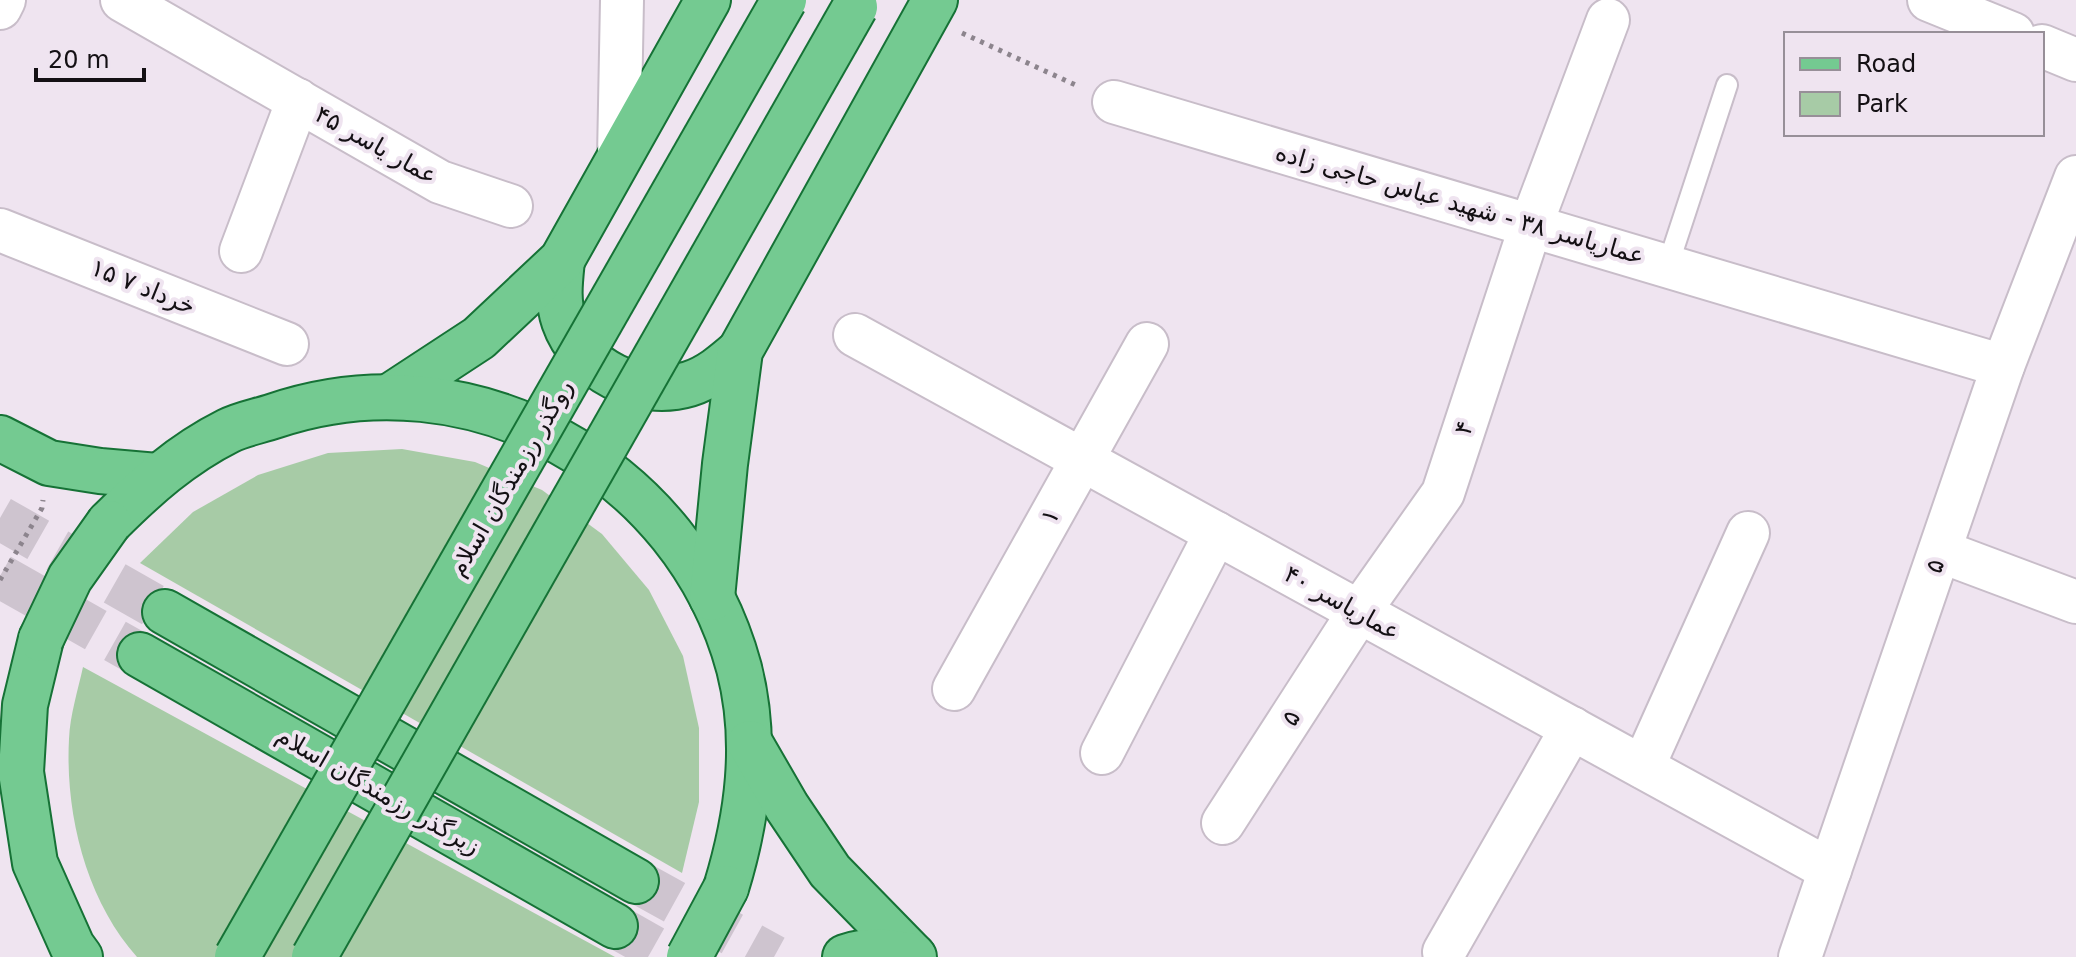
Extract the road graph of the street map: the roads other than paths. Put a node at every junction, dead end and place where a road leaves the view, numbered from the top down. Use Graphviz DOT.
graph roads {
  1 [pos="4,0"];
  2 [pos="122,0"];
  3 [pos="622,0"];
  4 [pos="708,0"];
  5 [pos="784,0"];
  6 [pos="1929,0"];
  7 [pos="858,4"];
  8 [pos="0,8"];
  9 [pos="931,8"];
  10 [pos="1608,20"];
  11 [pos="2008,32"];
  12 [pos="2044,47"];
  13 [pos="2076,60"];
  14 [pos="1727,85"];
  15 [pos="298,100"];
  16 [pos="1114,102"];
  17 [pos="619,157"];
  18 [pos="2076,177"];
  19 [pos="511,206"];
  20 [pos="1531,225"];
  21 [pos="0,230"];
  22 [pos="241,251"];
  23 [pos="562,260"];
  24 [pos="1668,265"];
  25 [pos="855,335"];
  26 [pos="287,344"];
  27 [pos="1147,344"];
  28 [pos="740,351"];
  29 [pos="2003,366"];
  30 [pos="392,395"];
  31 [pos="0,438"];
  32 [pos="1082,460"];
  33 [pos="157,476"];
  34 [pos="1216,533"];
  35 [pos="1748,533"];
  36 [pos="1940,551"];
  37 [pos="712,598"];
  38 [pos="2076,602"];
  39 [pos="165,612"];
  40 [pos="1359,612"];
  41 [pos="140,655"];
  42 [pos="954,689"];
  43 [pos="1572,728"];
  44 [pos="750,743"];
  45 [pos="1102,753"];
  46 [pos="10,757"];
  47 [pos="1643,767"];
  48 [pos="1223,823"];
  49 [pos="35,863"];
  50 [pos="1830,870"];
  51 [pos="636,881"];
  52 [pos="615,926"];
  53 [pos="1444,952"];
  54 [pos="43,957"];
  55 [pos="80,957"];
  56 [pos="237,957"];
  57 [pos="314,957"];
  58 [pos="689,957"];
  59 [pos="845,957"];
  60 [pos="913,957"];
  61 [pos="1800,957"];
  1 -- 8 [label="street"];
  2 -- 15 [label="street, عمار یاسر ۴۵"];
  3 -- 17 [label="street"];
  4 -- 17 [label="main road"];
  5 -- 56 [label="main road, روگذر رزمندگان اسلام, bridge"];
  6 -- 11 [label="street"];
  7 -- 57 [label="main road, bridge"];
  9 -- 28 [label="main road"];
  10 -- 20 [label="street, ۴"];
  12 -- 13 [label="street"];
  14 -- 24 [label="lane"];
  15 -- 19 [label="street, عمار یاسر ۴۵"];
  15 -- 22 [label="street"];
  16 -- 20 [label="street, عماریاسر ۳۸ - شهید عباس حاجی زاده"];
  17 -- 23 [label="main road"];
  18 -- 29 [label="street, ۵"];
  20 -- 24 [label="street, عماریاسر ۳۸ - شهید عباس حاجی زاده"];
  20 -- 40 [label="street, ۴"];
  21 -- 26 [label="street, ۱۵ خرداد ۷"];
  23 -- 28 [label="main road"];
  23 -- 30 [label="main road"];
  24 -- 29 [label="street, عماریاسر ۳۸ - شهید عباس حاجی زاده"];
  25 -- 32 [label="street, عماریاسر ۴۰"];
  27 -- 32 [label="street, ۱"];
  28 -- 37 [label="main road"];
  29 -- 36 [label="street, ۵"];
  30 -- 33 [label="main road"];
  30 -- 37 [label="main road"];
  31 -- 33 [label="main road"];
  32 -- 34 [label="street, عماریاسر ۴۰"];
  32 -- 42 [label="street, ۱"];
  33 -- 46 [label="main road, bridge"];
  34 -- 40 [label="street, عماریاسر ۴۰"];
  34 -- 45 [label="street"];
  35 -- 47 [label="street"];
  36 -- 38 [label="street"];
  36 -- 50 [label="street, ۵"];
  37 -- 44 [label="main road"];
  39 -- 51 [label="main road, زیرگذر رزمندگان اسلام"];
  40 -- 43 [label="street, عماریاسر ۴۰"];
  40 -- 48 [label="street, ۵"];
  41 -- 52 [label="main road, زیرگذر رزمندگان اسلام"];
  43 -- 47 [label="street, عماریاسر ۴۰"];
  43 -- 53 [label="street"];
  44 -- 58 [label="main road, bridge"];
  44 -- 60 [label="main road"];
  46 -- 49 [label="main road"];
  47 -- 50 [label="street, عماریاسر ۴۰"];
  49 -- 54 [label="main road"];
  49 -- 55 [label="main road"];
  50 -- 61 [label="street, ۵"];
  59 -- 60 [label="main road"];
}
